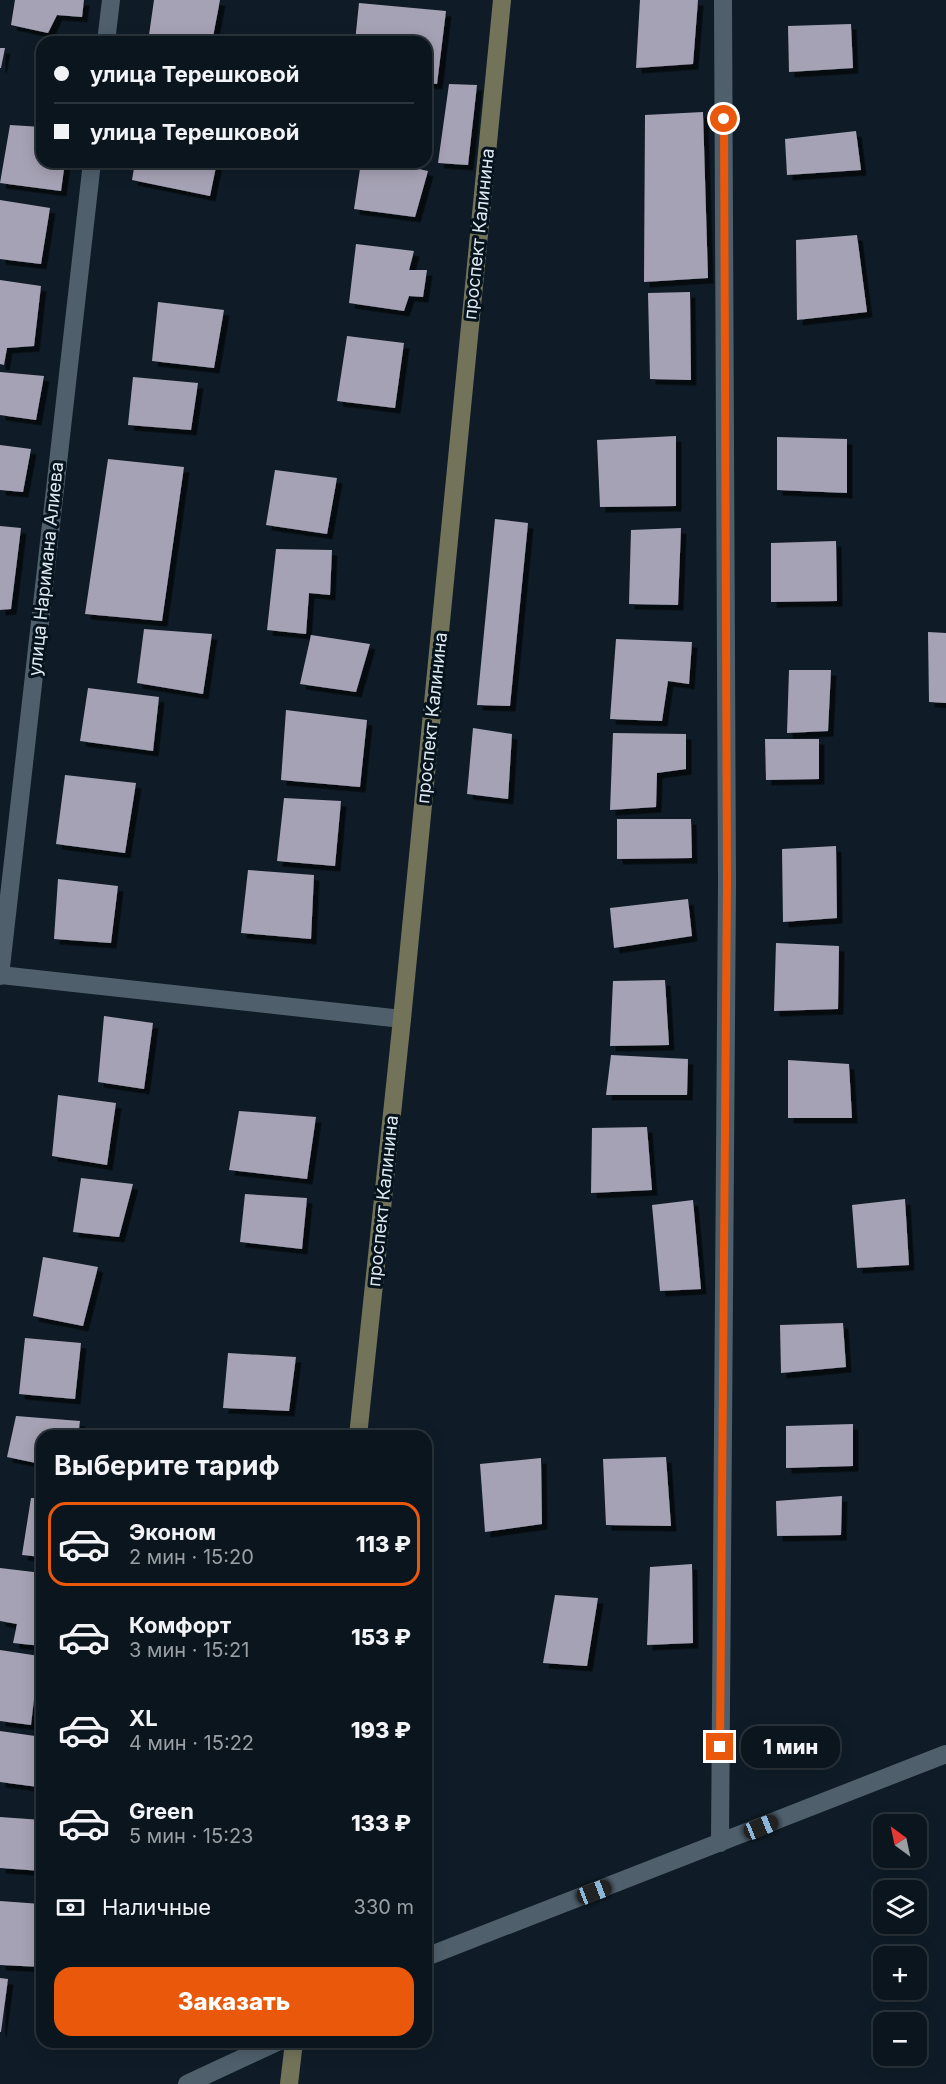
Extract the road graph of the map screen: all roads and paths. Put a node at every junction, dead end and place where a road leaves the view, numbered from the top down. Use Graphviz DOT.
graph roads {
  1 [pos="111,0"];
  2 [pos="502,0"];
  3 [pos="723,0"];
  4 [pos="107,36"];
  5 [pos="92,168"];
  6 [pos="0,976"];
  7 [pos="402,1019"];
  8 [pos="359,1430"];
  9 [pos="946,1754"];
  10 [pos="720,1843"];
  11 [pos="432,1955"];
  12 [pos="264,2048"];
  13 [pos="293,2048"];
  14 [pos="187,2084"];
  15 [pos="289,2084"];
  1 -- 4 [label="street"];
  2 -- 7 [label="street, проспект Калинина"];
  3 -- 10 [label="street"];
  5 -- 6 [label="street, улица Наримана Алиева"];
  6 -- 7 [label="street"];
  7 -- 8 [label="street, проспект Калинина"];
  9 -- 10 [label="street"];
  10 -- 11 [label="street"];
  12 -- 14 [label="street"];
  13 -- 15 [label="street"];
}
